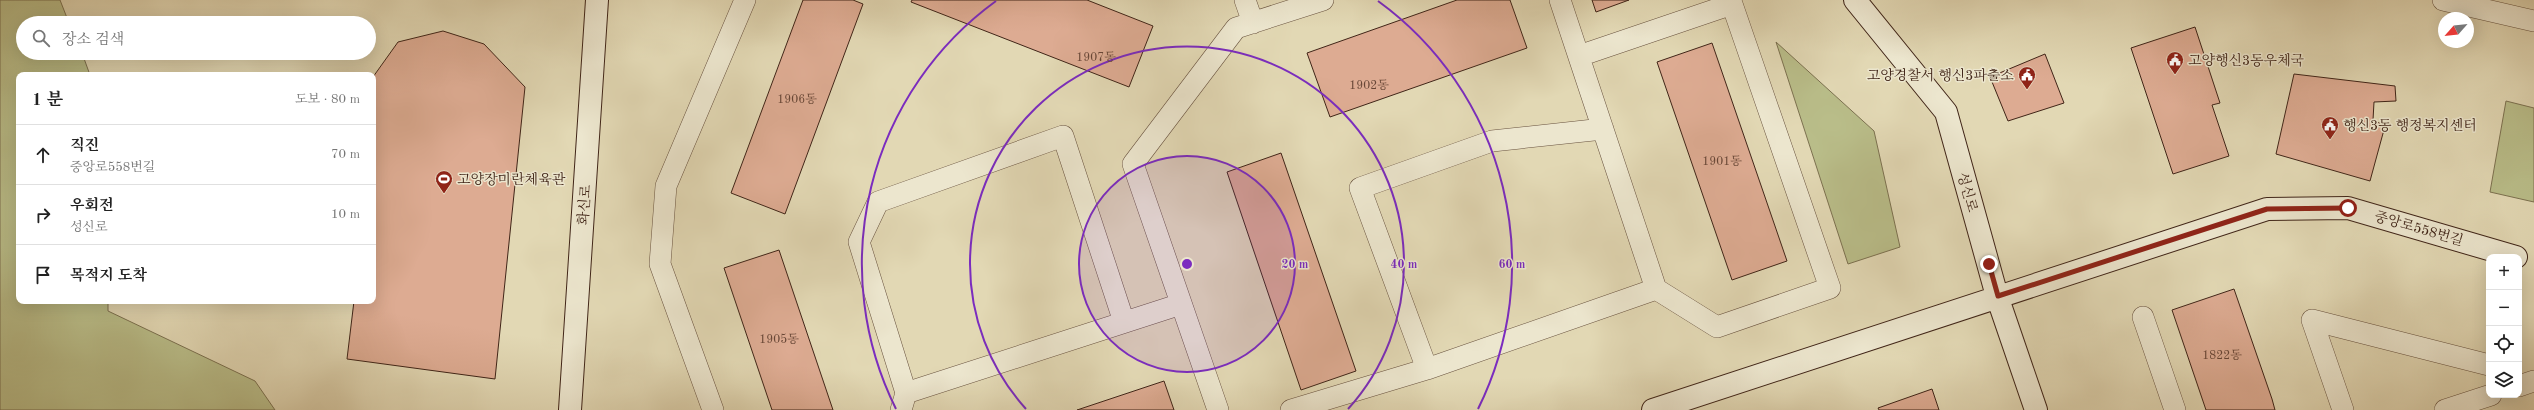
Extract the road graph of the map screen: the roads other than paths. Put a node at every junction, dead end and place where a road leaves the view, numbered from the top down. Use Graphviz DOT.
graph roads {
  1 [pos="597,0"];
  2 [pos="745,0"];
  3 [pos="1245,0"];
  4 [pos="1323,0"];
  5 [pos="1560,0"];
  6 [pos="1855,0"];
  7 [pos="2443,0"];
  8 [pos="2473,3"];
  9 [pos="2534,21"];
  10 [pos="1252,23"];
  11 [pos="1579,56"];
  12 [pos="1603,129"];
  13 [pos="2506,254"];
  14 [pos="2522,259"];
  15 [pos="2534,263"];
  16 [pos="1656,289"];
  17 [pos="1998,296"];
  18 [pos="1181,304"];
  19 [pos="2143,317"];
  20 [pos="1124,322"];
  21 [pos="2486,364"];
  22 [pos="1427,369"];
  23 [pos="2522,373"];
  24 [pos="2534,376"];
  25 [pos="2534,381"];
  26 [pos="2522,385"];
  27 [pos="2486,397"];
  28 [pos="904,401"];
  29 [pos="570,410"];
  30 [pos="713,410"];
  31 [pos="1218,410"];
  32 [pos="1291,410"];
  33 [pos="1653,410"];
  34 [pos="2036,410"];
  35 [pos="2175,410"];
  36 [pos="2344,410"];
  37 [pos="2445,410"];
  1 -- 29 [label="street, 화신로"];
  2 -- 30 [label="lane"];
  3 -- 10 [label="lane"];
  4 -- 10 [label="lane"];
  5 -- 11 [label="lane"];
  6 -- 17 [label="street, 성신로"];
  7 -- 8 [label="lane"];
  8 -- 9 [label="lane"];
  10 -- 18 [label="lane"];
  11 -- 12 [label="lane"];
  11 -- 16 [label="lane"];
  12 -- 16 [label="lane"];
  12 -- 22 [label="lane"];
  13 -- 17 [label="street, 중앙로558번길"];
  14 -- 15 [label="street"];
  16 -- 22 [label="lane"];
  17 -- 33 [label="street, 중앙로558번길"];
  17 -- 34 [label="street, 성신로"];
  18 -- 20 [label="lane"];
  18 -- 31 [label="lane"];
  19 -- 35 [label="lane"];
  20 -- 28 [label="lane"];
  20 -- 28 [label="lane"];
  21 -- 36 [label="lane"];
  22 -- 32 [label="lane"];
  23 -- 24 [label="lane"];
  25 -- 26 [label="lane"];
  27 -- 37 [label="lane"];
}
